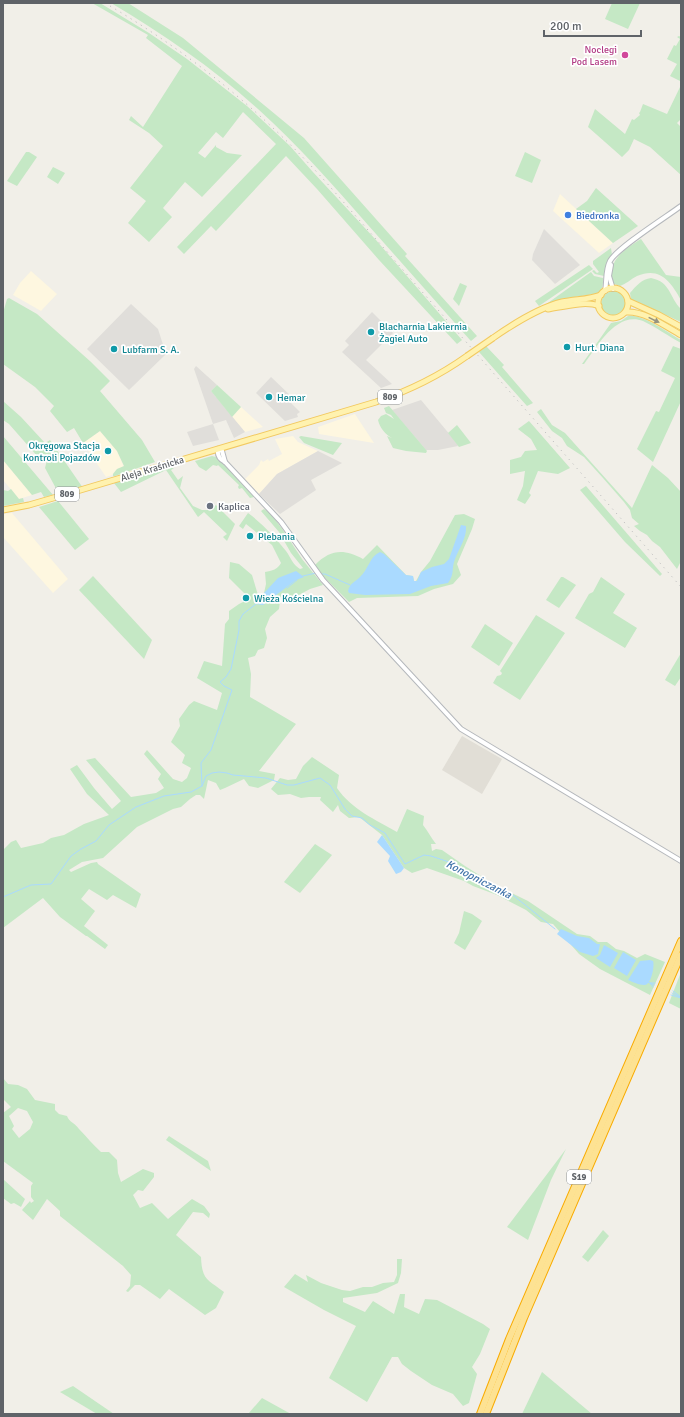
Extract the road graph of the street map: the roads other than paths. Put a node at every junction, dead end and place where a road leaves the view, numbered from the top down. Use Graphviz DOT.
graph roads {
  1 [pos="681,206"];
  2 [pos="617,252"];
  3 [pos="613,289"];
  4 [pos="603,293"];
  5 [pos="628,301"];
  6 [pos="599,306"];
  7 [pos="543,310"];
  8 [pos="626,312"];
  9 [pos="681,327"];
  10 [pos="681,335"];
  11 [pos="218,449"];
  12 [pos="3,510"];
  13 [pos="681,861"];
  14 [pos="681,941"];
  15 [pos="681,956"];
  16 [pos="480,1414"];
  17 [pos="486,1414"];
  1 -- 2 [label="street"];
  2 -- 3 [label="street"];
  2 -- 4 [label="street"];
  3 -- 4 [label="main road, 809"];
  3 -- 5 [label="main road"];
  4 -- 6 [label="main road"];
  4 -- 7 [label="main road, 809"];
  5 -- 8 [label="main road"];
  5 -- 9 [label="main road"];
  6 -- 7 [label="main road, 809"];
  6 -- 8 [label="main road"];
  7 -- 11 [label="main road, Aleja Kraśnicka / 809, bridge"];
  8 -- 10 [label="main road, one-way"];
  11 -- 12 [label="main road, Aleja Kraśnicka / 809"];
  11 -- 13 [label="street"];
  14 -- 16 [label="highway, S19"];
  15 -- 17 [label="highway, S19"];
}
